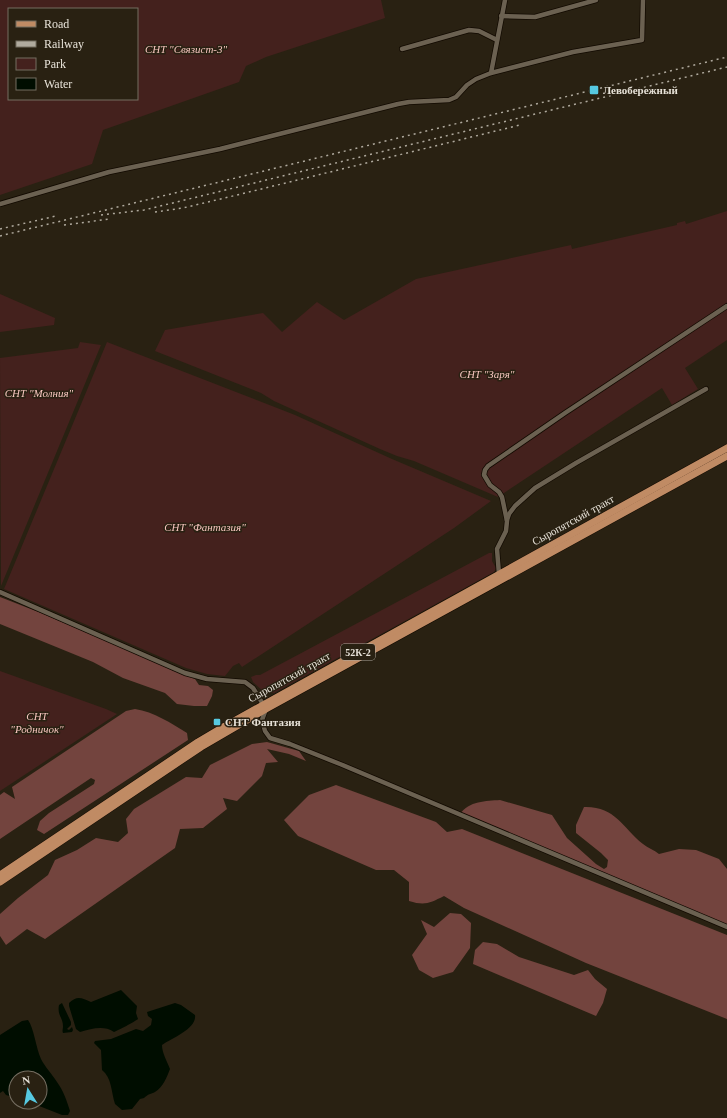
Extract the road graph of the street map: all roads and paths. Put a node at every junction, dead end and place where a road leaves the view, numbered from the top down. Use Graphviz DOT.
graph roads {
  1 [pos="505,0"];
  2 [pos="596,0"];
  3 [pos="643,0"];
  4 [pos="501,16"];
  5 [pos="497,40"];
  6 [pos="402,49"];
  7 [pos="491,73"];
  8 [pos="0,204"];
  9 [pos="727,306"];
  10 [pos="706,389"];
  11 [pos="727,448"];
  12 [pos="727,456"];
  13 [pos="507,522"];
  14 [pos="499,574"];
  15 [pos="0,592"];
  16 [pos="265,706"];
  17 [pos="0,875"];
  18 [pos="0,882"];
  19 [pos="727,927"];
  1 -- 4 [label="street"];
  2 -- 4 [label="street"];
  3 -- 7 [label="street"];
  4 -- 5 [label="street"];
  5 -- 6 [label="street"];
  5 -- 7 [label="street"];
  7 -- 8 [label="street"];
  9 -- 13 [label="street"];
  10 -- 13 [label="street"];
  11 -- 14 [label="main road, Сыропятский тракт / 52К-2"];
  12 -- 16 [label="main road, Сыропятский тракт / 52К-2"];
  13 -- 14 [label="street"];
  14 -- 16 [label="main road, Сыропятский тракт / 52К-2"];
  15 -- 16 [label="street"];
  16 -- 17 [label="main road, Сыропятский тракт / 52К-2"];
  16 -- 18 [label="main road, Сыропятский тракт / 52К-2"];
  16 -- 19 [label="street"];
}
